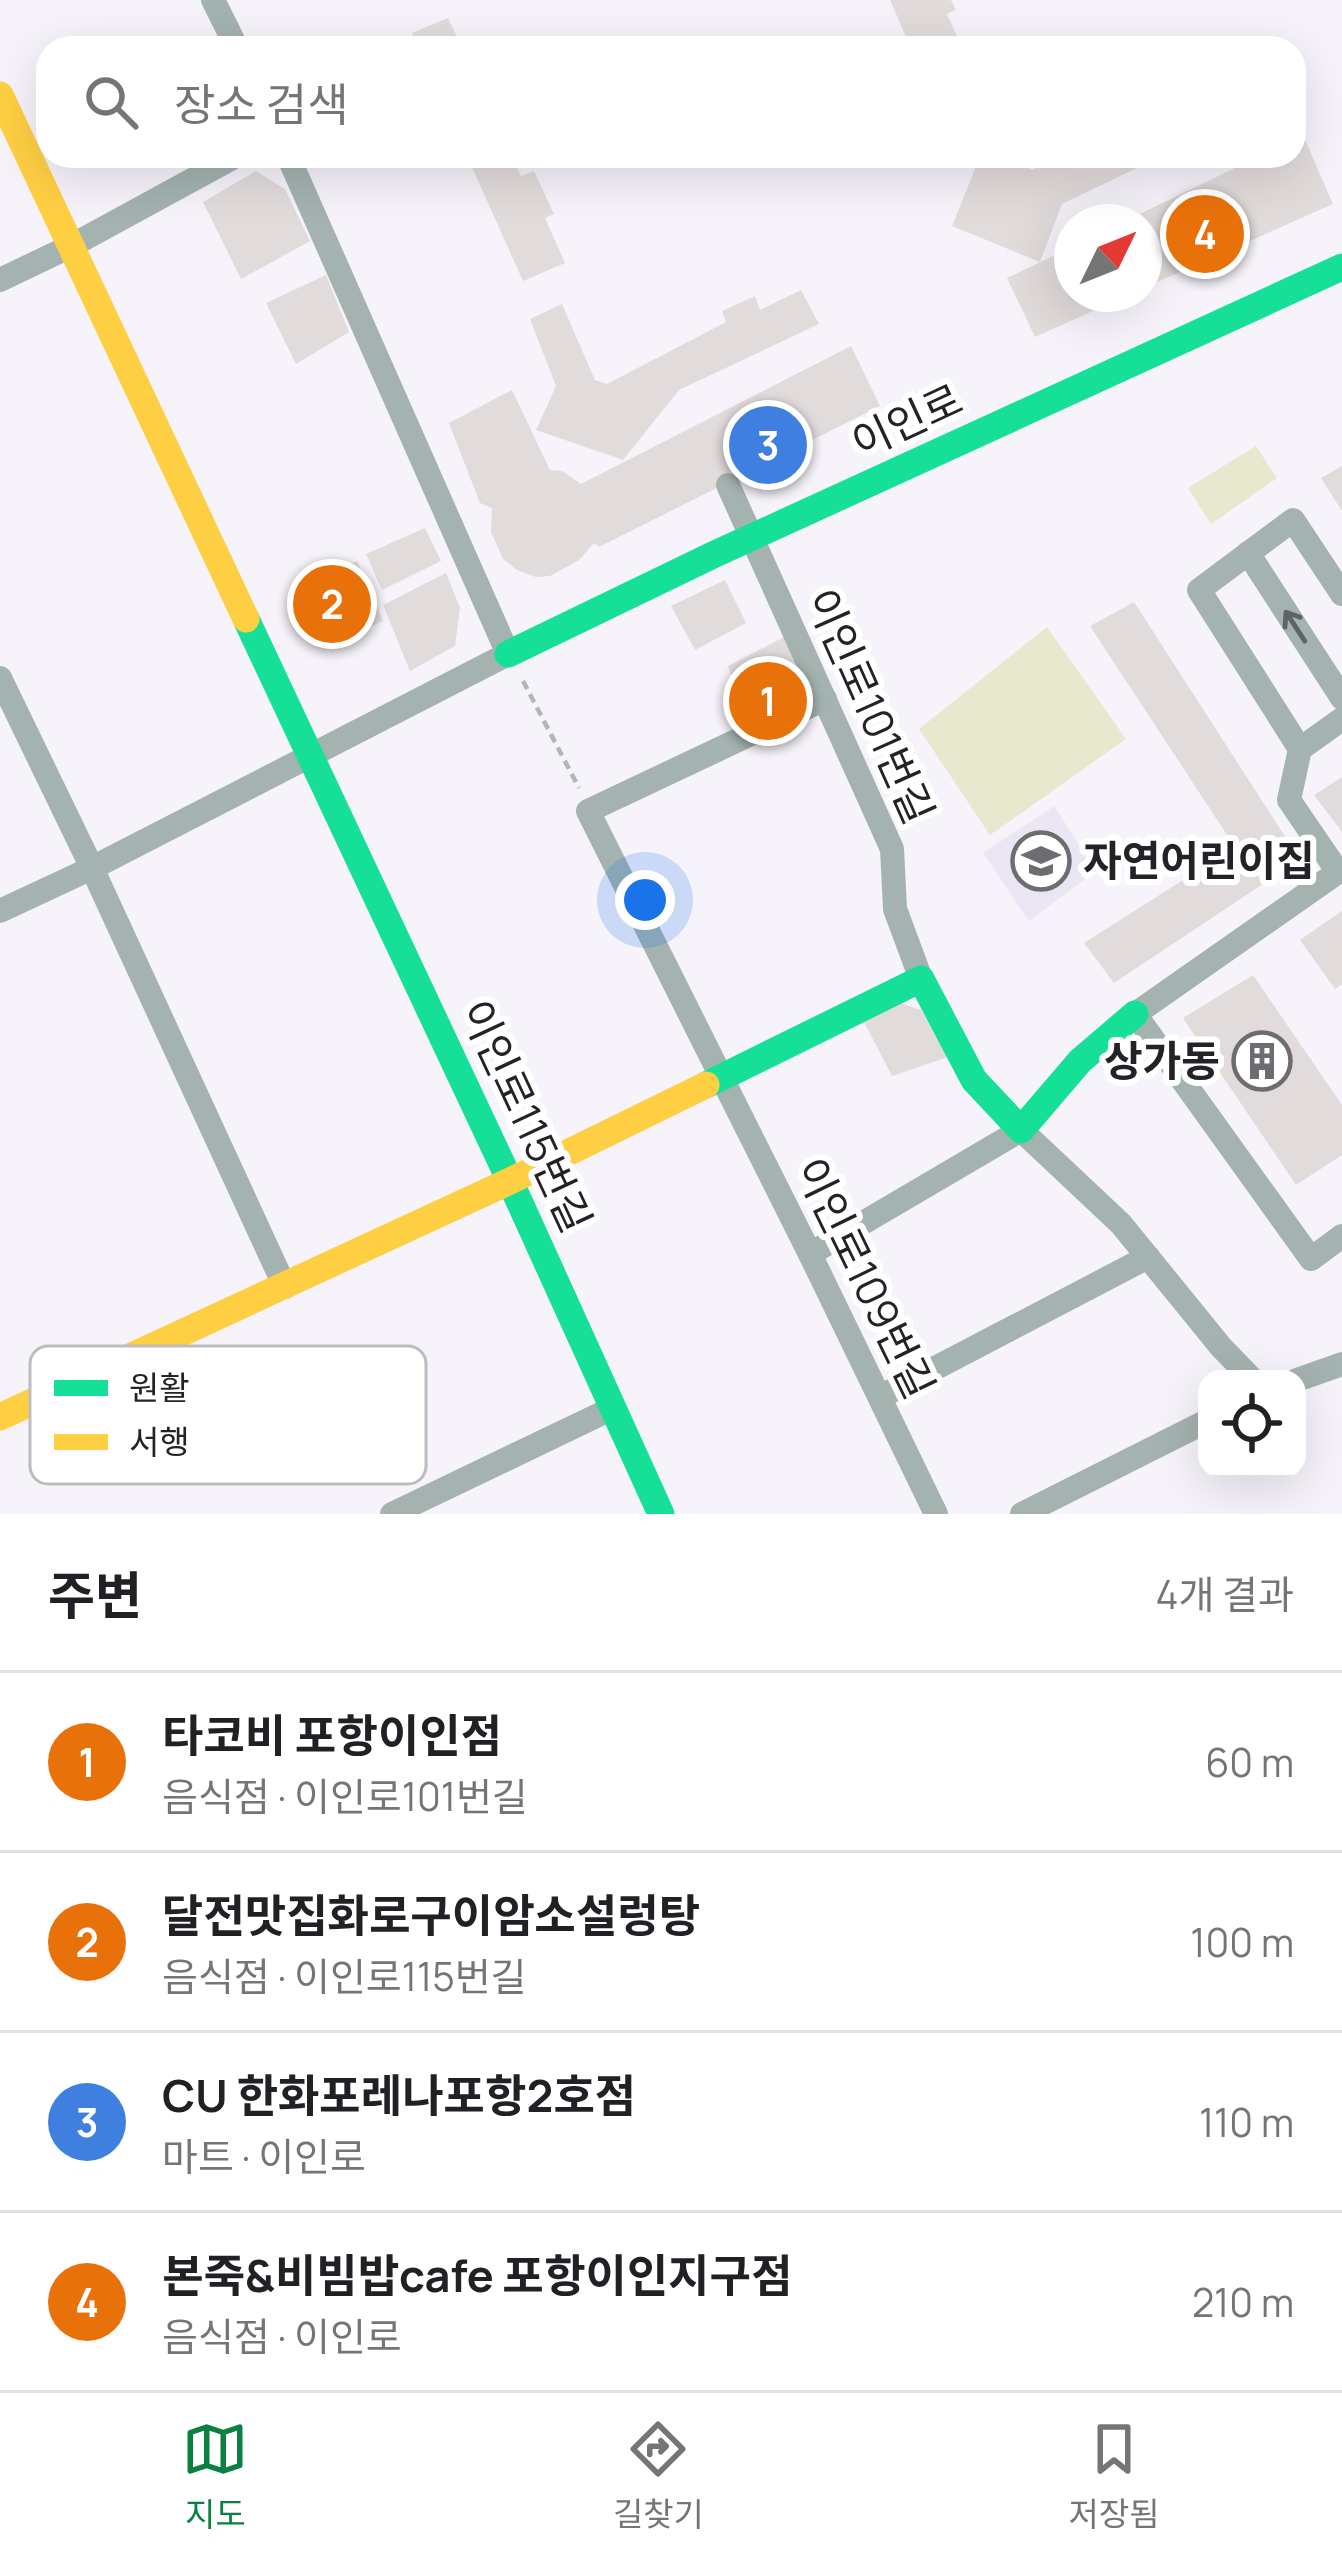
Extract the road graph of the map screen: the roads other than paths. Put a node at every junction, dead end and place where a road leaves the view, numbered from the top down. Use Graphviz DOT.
graph roads {
  1 [pos="213,0"];
  2 [pos="230,36"];
  3 [pos="0,95"];
  4 [pos="214,168"];
  5 [pos="294,168"];
  6 [pos="71,246"];
  7 [pos="1342,267"];
  8 [pos="0,280"];
  9 [pos="728,485"];
  10 [pos="752,538"];
  11 [pos="1248,553"];
  12 [pos="1342,594"];
  13 [pos="512,661"];
  14 [pos="0,678"];
  15 [pos="1342,698"];
  16 [pos="825,699"];
  17 [pos="1342,719"];
  18 [pos="1300,749"];
  19 [pos="310,756"];
  20 [pos="92,868"];
  21 [pos="1341,872"];
  22 [pos="0,911"];
  23 [pos="921,979"];
  24 [pos="1135,1014"];
  25 [pos="722,1077"];
  26 [pos="1021,1130"];
  27 [pos="510,1181"];
  28 [pos="1342,1236"];
  29 [pos="811,1254"];
  30 [pos="1148,1257"];
  31 [pos="285,1287"];
  32 [pos="157,1346"];
  33 [pos="1342,1364"];
  34 [pos="1243,1370"];
  35 [pos="1306,1377"];
  36 [pos="880,1397"];
  37 [pos="30,1404"];
  38 [pos="614,1408"];
  39 [pos="0,1418"];
  40 [pos="1198,1425"];
  41 [pos="392,1514"];
  42 [pos="662,1514"];
  43 [pos="936,1514"];
  44 [pos="1022,1514"];
  1 -- 2 [label="street"];
  3 -- 6 [label="street, 이인로115번길"];
  4 -- 6 [label="street"];
  5 -- 13 [label="street"];
  6 -- 8 [label="street"];
  6 -- 19 [label="street, 이인로115번길"];
  7 -- 10 [label="street, 이인로"];
  9 -- 10 [label="street, 이인로101번길"];
  10 -- 13 [label="street, 이인로"];
  10 -- 16 [label="street, 이인로101번길"];
  11 -- 12 [label="street"];
  15 -- 11 [label="street, one-way"];
  11 -- 18 [label="street"];
  13 -- 19 [label="street"];
  14 -- 20 [label="street"];
  16 -- 23 [label="street, 이인로101번길"];
  16 -- 25 [label="street, 이인로109번길"];
  17 -- 18 [label="street"];
  18 -- 21 [label="street"];
  19 -- 20 [label="street"];
  19 -- 27 [label="street, 이인로115번길"];
  20 -- 22 [label="street"];
  20 -- 31 [label="street"];
  21 -- 24 [label="street"];
  23 -- 25 [label="street"];
  23 -- 26 [label="street"];
  24 -- 26 [label="street"];
  24 -- 28 [label="street"];
  25 -- 27 [label="street"];
  25 -- 29 [label="street, 이인로109번길"];
  26 -- 29 [label="street"];
  26 -- 30 [label="street"];
  27 -- 31 [label="street"];
  27 -- 38 [label="street, 이인로115번길"];
  29 -- 36 [label="street, 이인로109번길"];
  30 -- 34 [label="street"];
  30 -- 36 [label="street"];
  31 -- 32 [label="street"];
  33 -- 35 [label="street"];
  36 -- 43 [label="street, 이인로109번길"];
  37 -- 39 [label="street"];
  38 -- 41 [label="street"];
  38 -- 42 [label="street, 이인로115번길"];
  40 -- 44 [label="street"];
}
